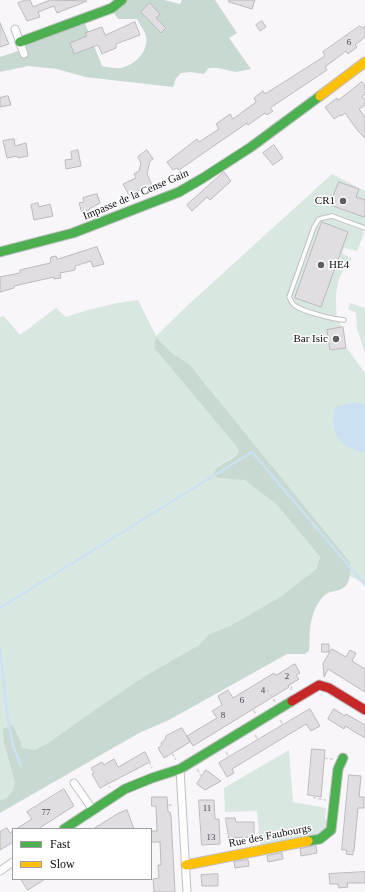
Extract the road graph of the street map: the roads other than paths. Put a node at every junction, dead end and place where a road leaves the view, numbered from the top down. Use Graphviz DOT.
graph roads {
  1 [pos="122,0"];
  2 [pos="15,29"];
  3 [pos="20,42"];
  4 [pos="24,54"];
  5 [pos="365,62"];
  6 [pos="365,228"];
  7 [pos="0,252"];
  8 [pos="344,320"];
  9 [pos="365,710"];
  10 [pos="343,758"];
  11 [pos="180,769"];
  12 [pos="74,783"];
  13 [pos="93,810"];
  14 [pos="66,828"];
  15 [pos="12,863"];
  16 [pos="186,865"];
  17 [pos="0,871"];
  18 [pos="187,892"];
  1 -- 3 [label="street"];
  2 -- 3 [label="street"];
  3 -- 4 [label="street"];
  5 -- 7 [label="street, Impasse de la Cense Gain"];
  6 -- 8 [label="lane"];
  9 -- 11 [label="street"];
  10 -- 16 [label="street, Rue des Faubourgs"];
  11 -- 13 [label="street"];
  11 -- 16 [label="street"];
  12 -- 13 [label="street"];
  13 -- 14 [label="street"];
  15 -- 17 [label="street"];
  16 -- 18 [label="street"];
}
